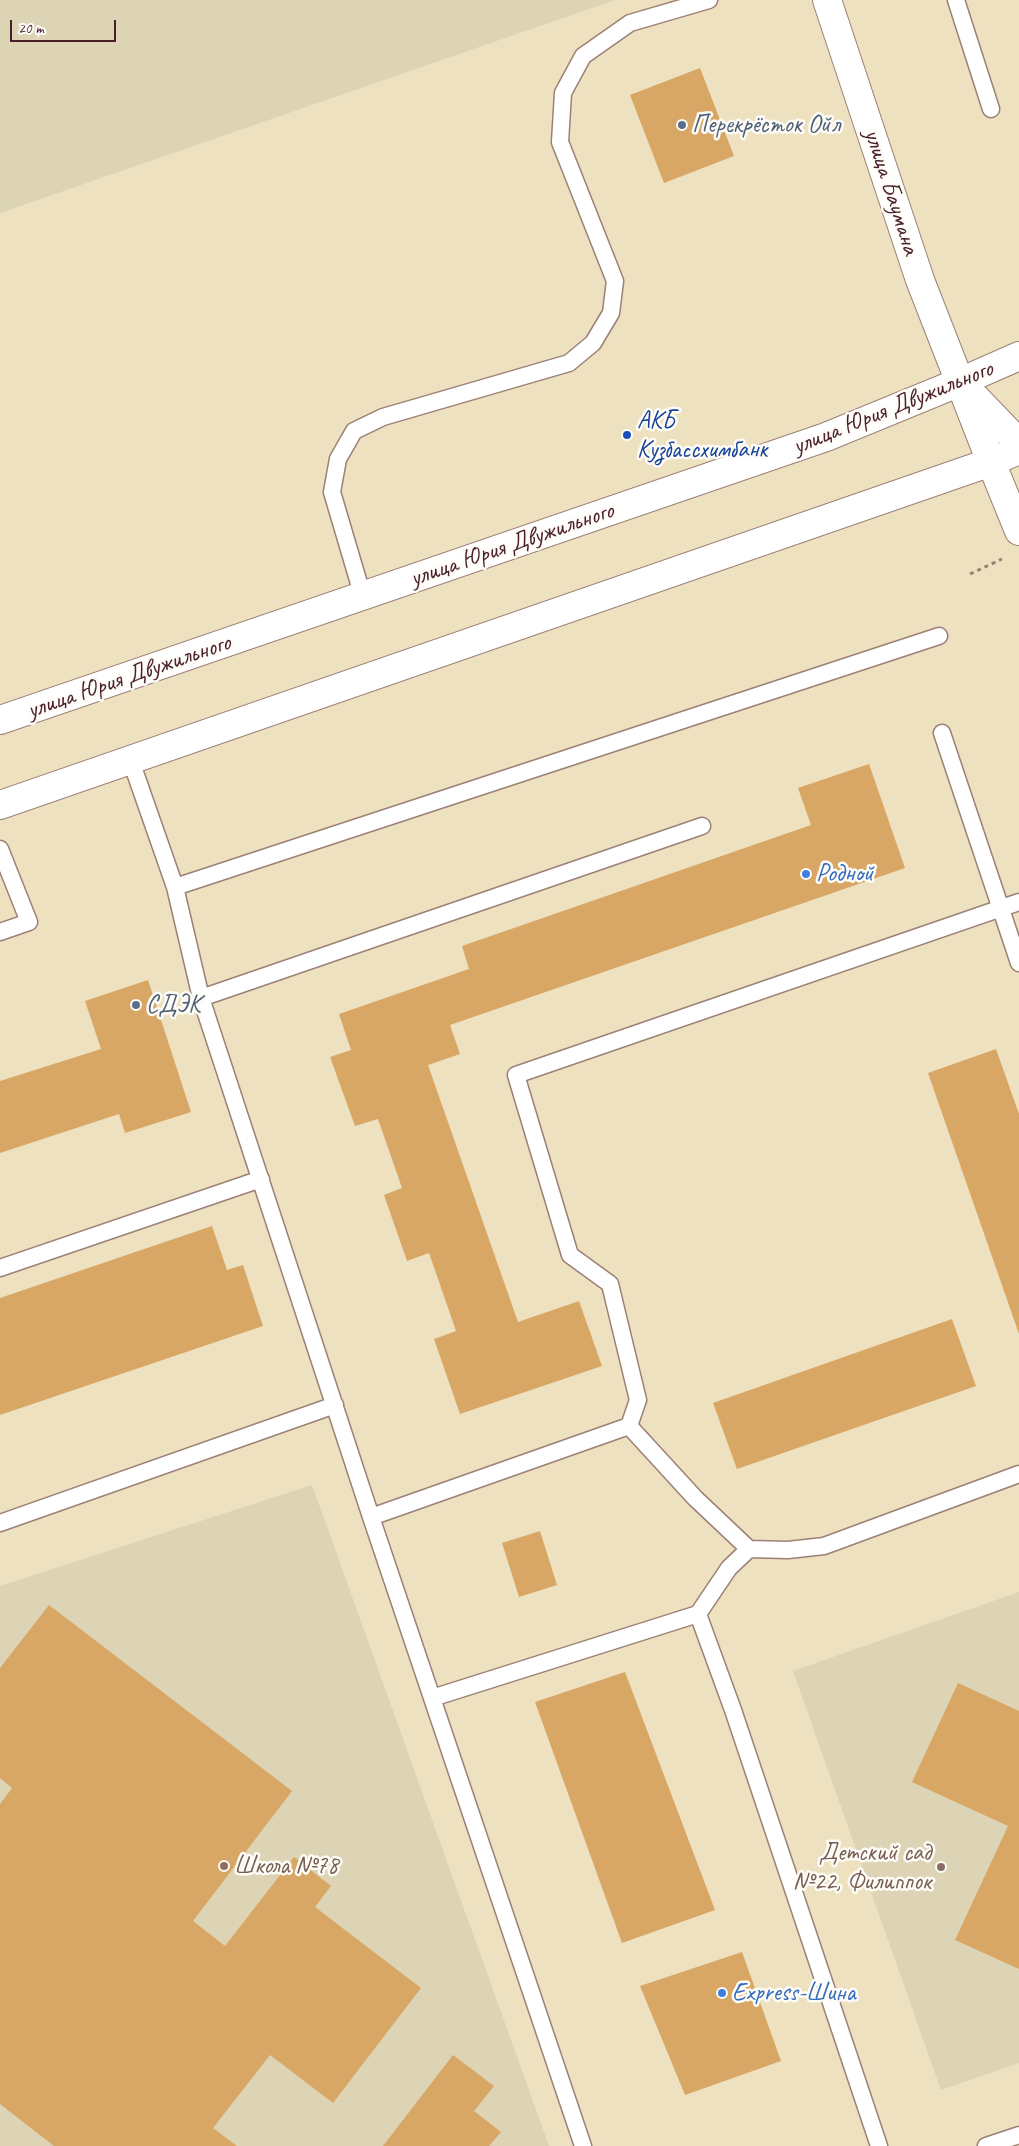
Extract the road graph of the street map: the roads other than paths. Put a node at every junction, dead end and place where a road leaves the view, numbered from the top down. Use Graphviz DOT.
graph roads {
  1 [pos="709,0"];
  2 [pos="827,0"];
  3 [pos="956,0"];
  4 [pos="991,109"];
  5 [pos="1019,356"];
  6 [pos="960,382"];
  7 [pos="1019,443"];
  8 [pos="1019,450"];
  9 [pos="991,462"];
  10 [pos="1015,543"];
  11 [pos="363,597"];
  12 [pos="939,636"];
  13 [pos="0,720"];
  14 [pos="942,733"];
  15 [pos="131,761"];
  16 [pos="0,805"];
  17 [pos="702,826"];
  18 [pos="0,849"];
  19 [pos="175,887"];
  20 [pos="1019,902"];
  21 [pos="1000,910"];
  22 [pos="0,932"];
  23 [pos="1019,963"];
  24 [pos="202,998"];
  25 [pos="261,1179"];
  26 [pos="0,1268"];
  27 [pos="335,1405"];
  28 [pos="629,1426"];
  29 [pos="1019,1474"];
  30 [pos="371,1517"];
  31 [pos="0,1523"];
  32 [pos="749,1549"];
  33 [pos="698,1614"];
  34 [pos="432,1698"];
  35 [pos="1019,2134"];
  36 [pos="583,2146"];
  37 [pos="879,2146"];
  38 [pos="986,2146"];
  1 -- 11 [label="lane"];
  2 -- 6 [label="main road, улица Баумана"];
  3 -- 4 [label="lane"];
  5 -- 6 [label="main road, улица Юрия Двужильного"];
  6 -- 7 [label="main road"];
  6 -- 9 [label="main road, улица Баумана"];
  6 -- 11 [label="main road, улица Юрия Двужильного"];
  8 -- 9 [label="main road"];
  9 -- 10 [label="main road, улица Баумана"];
  9 -- 15 [label="main road"];
  11 -- 13 [label="main road, улица Юрия Двужильного"];
  12 -- 19 [label="lane"];
  14 -- 21 [label="lane"];
  15 -- 16 [label="main road"];
  15 -- 19 [label="lane"];
  17 -- 24 [label="lane"];
  18 -- 22 [label="lane"];
  19 -- 24 [label="lane"];
  20 -- 21 [label="lane"];
  21 -- 23 [label="lane"];
  21 -- 28 [label="lane"];
  24 -- 25 [label="lane"];
  25 -- 26 [label="lane"];
  25 -- 27 [label="lane"];
  27 -- 30 [label="lane"];
  27 -- 31 [label="lane"];
  28 -- 30 [label="lane"];
  28 -- 32 [label="lane"];
  29 -- 32 [label="lane"];
  30 -- 34 [label="lane"];
  32 -- 33 [label="lane"];
  33 -- 34 [label="lane"];
  33 -- 37 [label="lane"];
  34 -- 36 [label="lane"];
  35 -- 38 [label="lane"];
}
